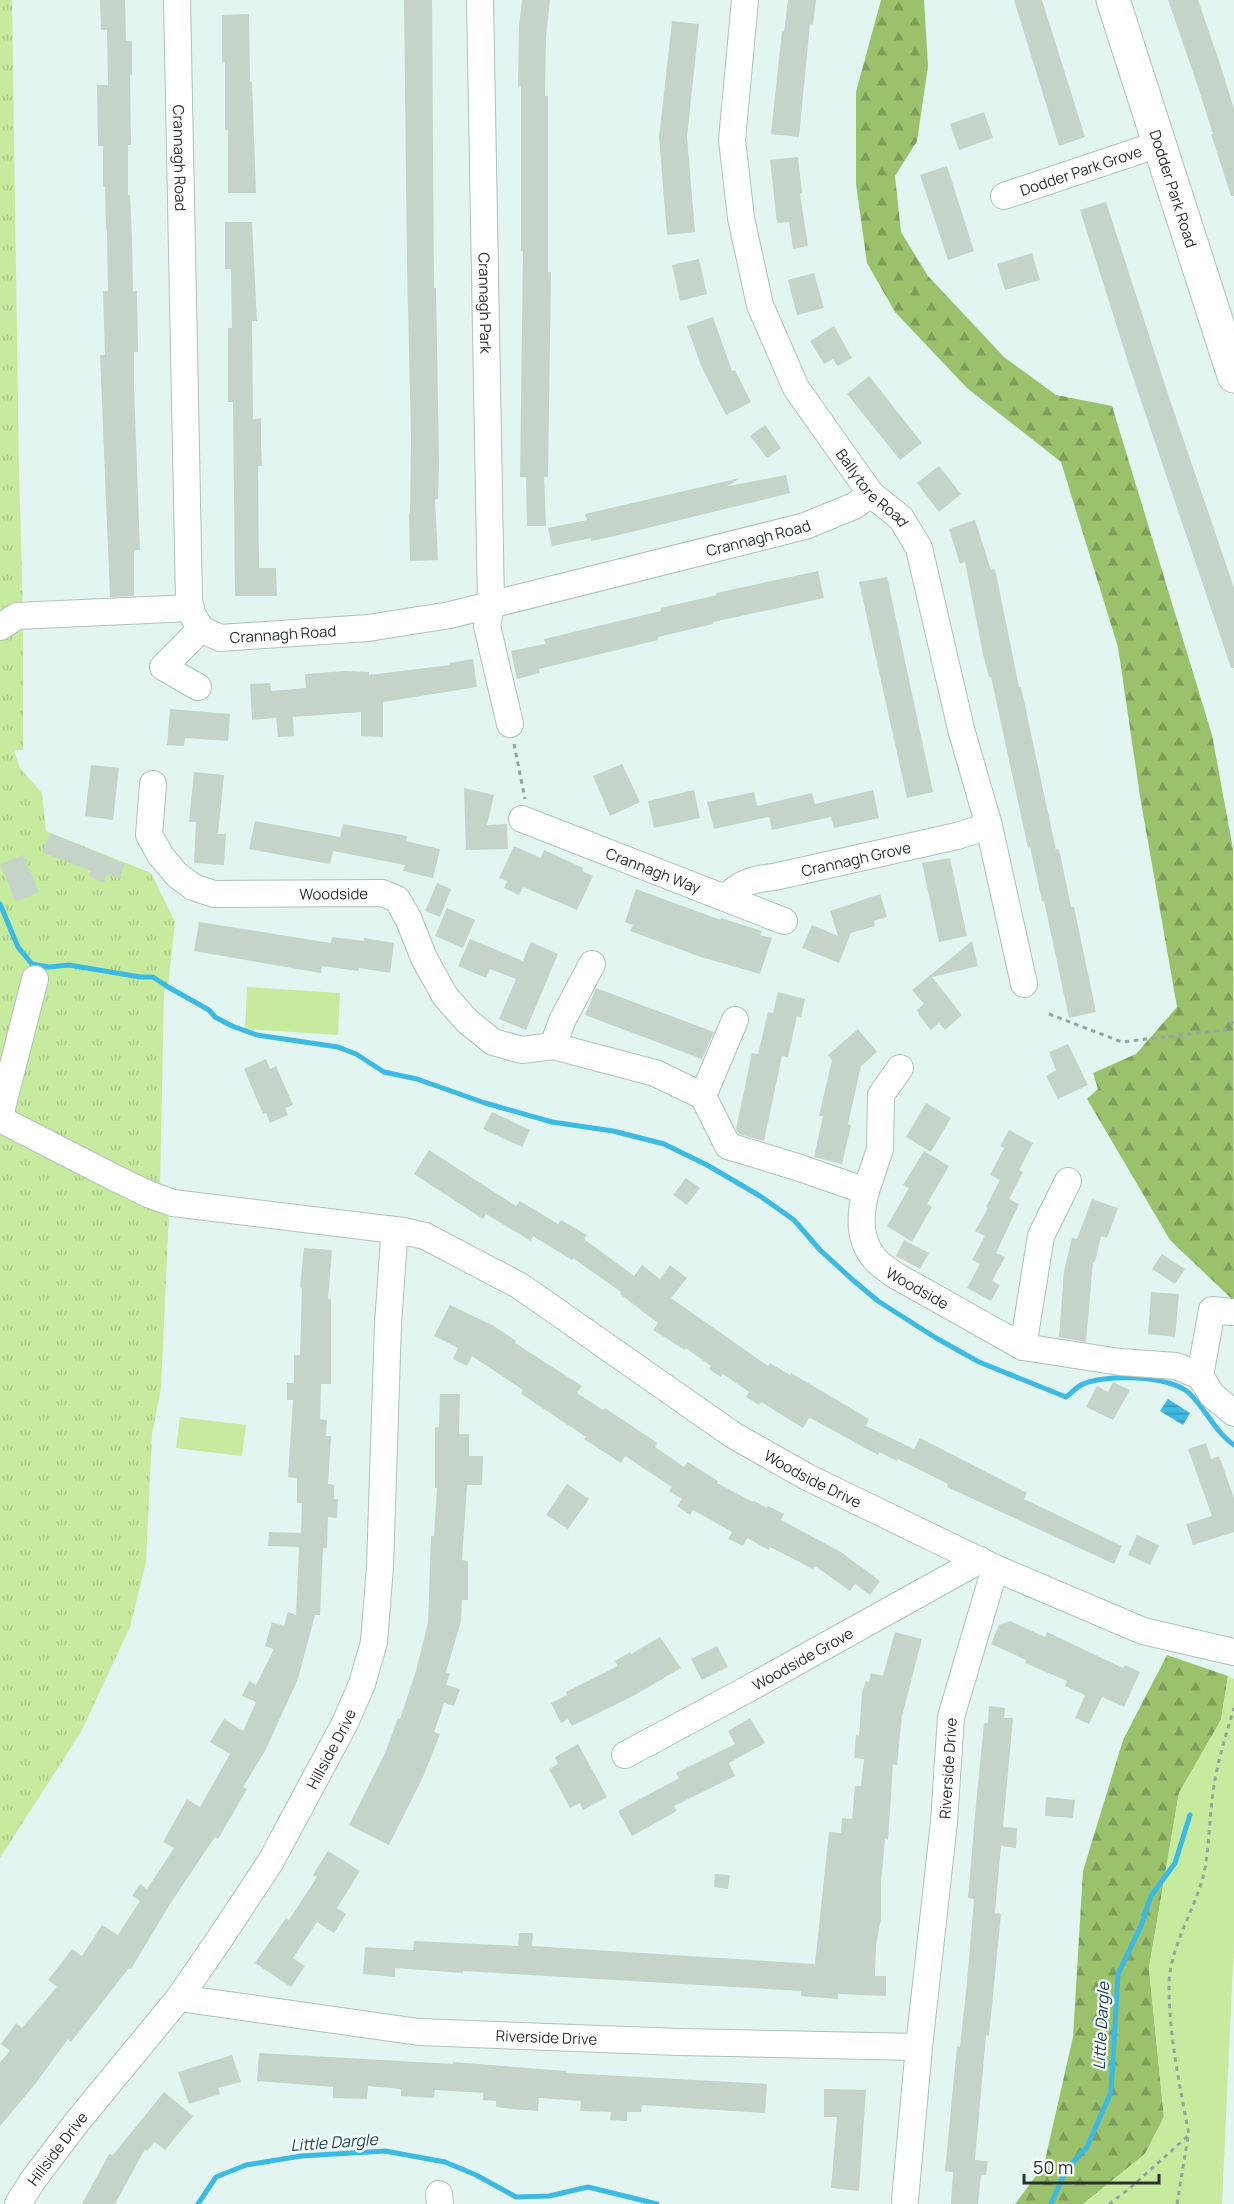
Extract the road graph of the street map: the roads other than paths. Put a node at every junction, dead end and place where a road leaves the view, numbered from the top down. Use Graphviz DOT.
graph roads {
  1 [pos="177,0"];
  2 [pos="480,0"];
  3 [pos="745,0"];
  4 [pos="1113,0"];
  5 [pos="1159,144"];
  6 [pos="1004,196"];
  7 [pos="1234,376"];
  8 [pos="871,494"];
  9 [pos="491,605"];
  10 [pos="196,618"];
  11 [pos="0,627"];
  12 [pos="198,687"];
  13 [pos="510,724"];
  14 [pos="153,784"];
  15 [pos="524,811"];
  16 [pos="989,826"];
  17 [pos="726,898"];
  18 [pos="784,921"];
  19 [pos="592,964"];
  20 [pos="35,979"];
  21 [pos="1024,984"];
  22 [pos="735,1020"];
  23 [pos="553,1046"];
  24 [pos="900,1068"];
  25 [pos="703,1096"];
  26 [pos="1,1119"];
  27 [pos="1068,1181"];
  28 [pos="866,1191"];
  29 [pos="414,1234"];
  30 [pos="1231,1312"];
  31 [pos="1023,1347"];
  32 [pos="1200,1376"];
  33 [pos="1234,1413"];
  34 [pos="988,1564"];
  35 [pos="1234,1652"];
  36 [pos="625,1755"];
  37 [pos="179,1998"];
  38 [pos="919,2047"];
  39 [pos="905,2200"];
  40 [pos="18,2204"];
  1 -- 10 [label="street, Crannagh Road"];
  2 -- 9 [label="street, Crannagh Park"];
  3 -- 8 [label="street, Ballytore Road"];
  4 -- 5 [label="main road, Dodder Park Road"];
  5 -- 6 [label="street, Dodder Park Grove"];
  5 -- 7 [label="main road, Dodder Park Road"];
  8 -- 9 [label="street, Crannagh Road"];
  8 -- 16 [label="street, Ballytore Road"];
  9 -- 10 [label="street, Crannagh Road"];
  9 -- 13 [label="street, Crannagh Park"];
  10 -- 11 [label="street"];
  10 -- 12 [label="street"];
  14 -- 23 [label="street, Woodside"];
  15 -- 17 [label="street, Crannagh Way"];
  16 -- 17 [label="street, Crannagh Grove"];
  16 -- 21 [label="street, Ballytore Road"];
  17 -- 18 [label="street, Crannagh Way"];
  19 -- 23 [label="street"];
  20 -- 26 [label="street"];
  22 -- 25 [label="street"];
  23 -- 25 [label="street, Woodside"];
  24 -- 28 [label="street, Woodside"];
  25 -- 28 [label="street"];
  26 -- 29 [label="street"];
  27 -- 31 [label="street"];
  28 -- 31 [label="street, Woodside"];
  29 -- 34 [label="street, Woodside Drive"];
  29 -- 37 [label="street, Hillside Drive"];
  30 -- 32 [label="street"];
  31 -- 32 [label="street, Woodside"];
  32 -- 33 [label="street"];
  34 -- 35 [label="street, Woodside Drive"];
  34 -- 36 [label="street, Woodside Grove"];
  34 -- 38 [label="street, Riverside Drive"];
  37 -- 38 [label="street, Riverside Drive"];
  37 -- 40 [label="street, Hillside Drive"];
  38 -- 39 [label="street, Riverside Drive"];
}
